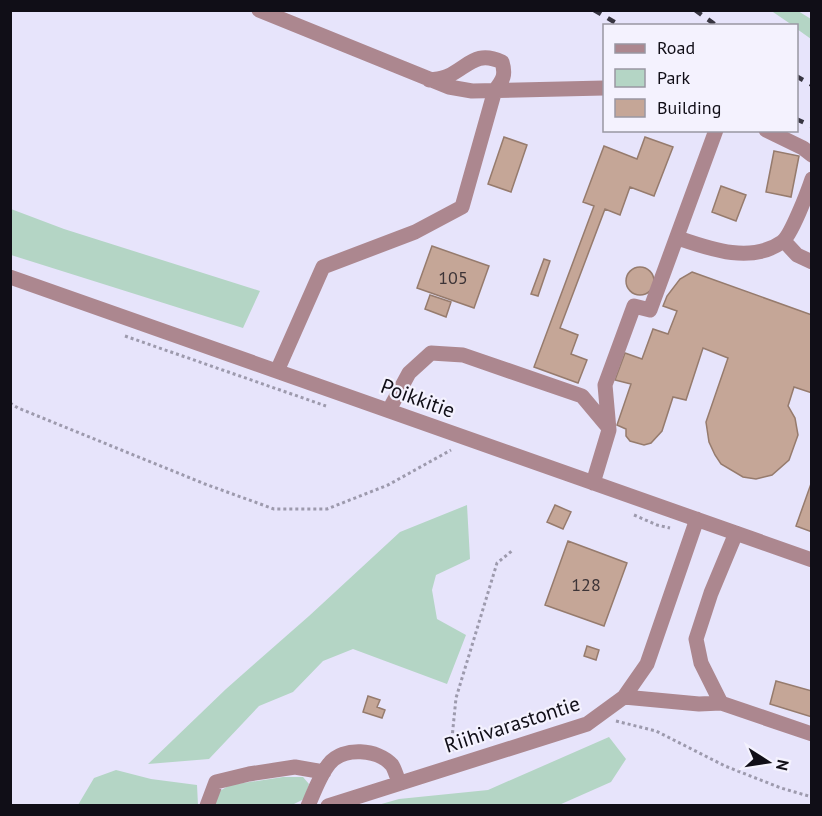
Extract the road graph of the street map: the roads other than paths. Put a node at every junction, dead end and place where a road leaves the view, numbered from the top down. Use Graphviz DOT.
graph roads {
  1 [pos="259,10"];
  2 [pos="429,80"];
  3 [pos="603,88"];
  4 [pos="495,90"];
  5 [pos="716,132"];
  6 [pos="770,132"];
  7 [pos="812,154"];
  8 [pos="812,179"];
  9 [pos="678,238"];
  10 [pos="784,241"];
  11 [pos="812,262"];
  12 [pos="10,277"];
  13 [pos="277,371"];
  14 [pos="389,410"];
  15 [pos="609,430"];
  16 [pos="593,483"];
  17 [pos="697,519"];
  18 [pos="736,533"];
  19 [pos="812,560"];
  20 [pos="624,697"];
  21 [pos="721,703"];
  22 [pos="812,734"];
  23 [pos="324,772"];
  24 [pos="399,783"];
  25 [pos="207,806"];
  26 [pos="308,806"];
  27 [pos="328,806"];
  1 -- 2 [label="street"];
  2 -- 4 [label="street"];
  2 -- 4 [label="street"];
  3 -- 4 [label="street"];
  4 -- 13 [label="street"];
  5 -- 9 [label="street"];
  6 -- 7 [label="street"];
  8 -- 10 [label="street"];
  9 -- 10 [label="street"];
  9 -- 15 [label="street"];
  10 -- 11 [label="street"];
  12 -- 13 [label="street, Poikkitie"];
  13 -- 14 [label="street, Poikkitie"];
  14 -- 15 [label="street"];
  14 -- 16 [label="street, Poikkitie"];
  15 -- 16 [label="street"];
  16 -- 17 [label="street, Poikkitie"];
  17 -- 18 [label="street, Poikkitie"];
  17 -- 20 [label="street, Riihivarastontie"];
  18 -- 19 [label="street, Poikkitie"];
  18 -- 21 [label="street"];
  20 -- 21 [label="street"];
  20 -- 24 [label="street, Riihivarastontie"];
  21 -- 22 [label="street"];
  23 -- 24 [label="street"];
  23 -- 25 [label="street"];
  23 -- 26 [label="street"];
  24 -- 27 [label="street, Riihivarastontie"];
}
